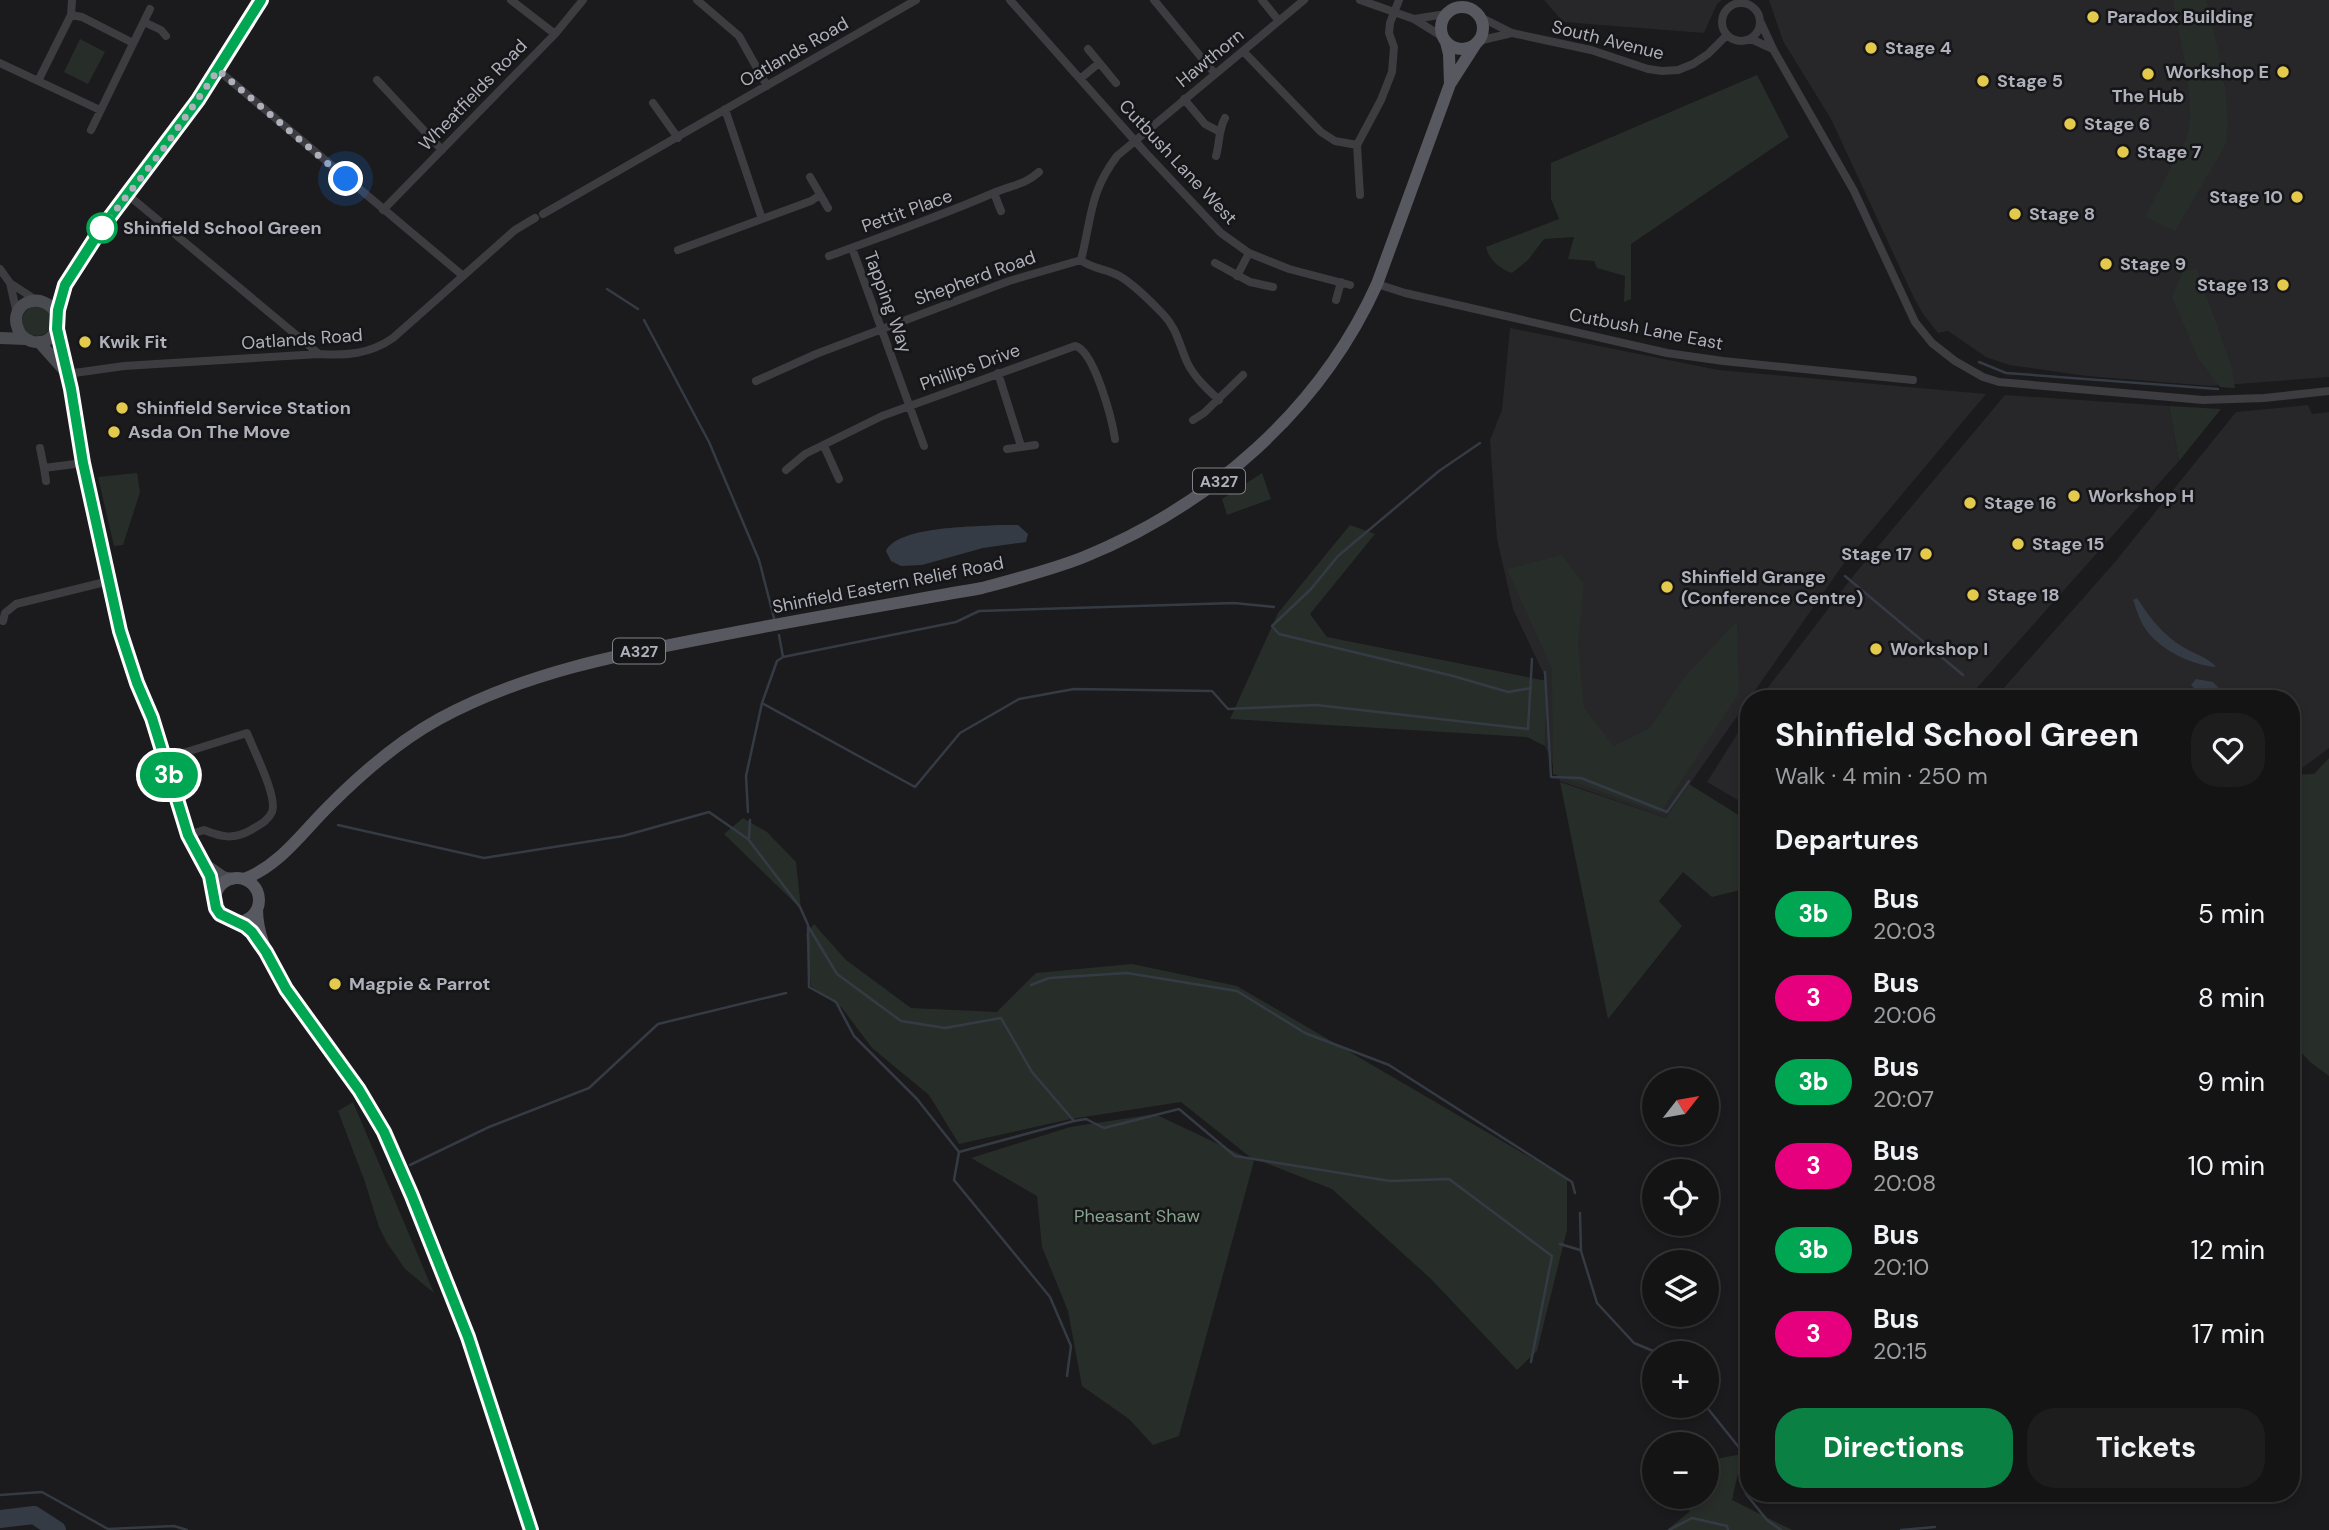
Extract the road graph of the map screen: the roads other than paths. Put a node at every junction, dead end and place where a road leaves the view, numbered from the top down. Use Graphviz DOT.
graph roads {
  1 [pos="72,0"];
  2 [pos="261,0"];
  3 [pos="512,0"];
  4 [pos="583,0"];
  5 [pos="697,0"];
  6 [pos="916,0"];
  7 [pos="1010,0"];
  8 [pos="1154,0"];
  9 [pos="1262,0"];
  10 [pos="1304,0"];
  11 [pos="1360,0"];
  12 [pos="1399,0"];
  13 [pos="1474,0"];
  14 [pos="1450,8"];
  15 [pos="150,9"];
  16 [pos="1395,13"];
  17 [pos="71,15"];
  18 [pos="1478,15"];
  19 [pos="1414,19"];
  20 [pos="1279,21"];
  21 [pos="144,22"];
  22 [pos="1760,23"];
  23 [pos="1512,33"];
  24 [pos="555,34"];
  25 [pos="1727,35"];
  26 [pos="166,36"];
  27 [pos="1751,39"];
  28 [pos="1445,40"];
  29 [pos="133,43"];
  30 [pos="1477,43"];
  31 [pos="1088,49"];
  32 [pos="1773,49"];
  33 [pos="1243,51"];
  34 [pos="0,63"];
  35 [pos="1099,63"];
  36 [pos="218,70"];
  37 [pos="1215,74"];
  38 [pos="1080,79"];
  39 [pos="38,80"];
  40 [pos="377,80"];
  41 [pos="1116,83"];
  42 [pos="1450,84"];
  43 [pos="766,86"];
  44 [pos="1184,99"];
  45 [pos="653,103"];
  46 [pos="725,109"];
  47 [pos="100,110"];
  48 [pos="1225,118"];
  49 [pos="91,130"];
  50 [pos="1218,131"];
  51 [pos="678,138"];
  52 [pos="1134,139"];
  53 [pos="1357,145"];
  54 [pos="442,150"];
  55 [pos="1216,156"];
  56 [pos="1039,172"];
  57 [pos="810,177"];
  58 [pos="993,193"];
  59 [pos="128,195"];
  60 [pos="820,195"];
  61 [pos="1360,195"];
  62 [pos="828,208"];
  63 [pos="383,210"];
  64 [pos="1001,211"];
  65 [pos="762,219"];
  66 [pos="689,236"];
  67 [pos="693,246"];
  68 [pos="852,248"];
  69 [pos="678,250"];
  70 [pos="1250,253"];
  71 [pos="829,256"];
  72 [pos="1081,260"];
  73 [pos="1215,263"];
  74 [pos="0,269"];
  75 [pos="462,275"];
  76 [pos="1237,276"];
  77 [pos="10,284"];
  78 [pos="1377,284"];
  79 [pos="65,285"];
  80 [pos="1273,287"];
  81 [pos="38,300"];
  82 [pos="1336,300"];
  83 [pos="17,317"];
  84 [pos="57,322"];
  85 [pos="881,329"];
  86 [pos="0,337"];
  87 [pos="32,341"];
  88 [pos="319,354"];
  89 [pos="998,373"];
  90 [pos="67,374"];
  91 [pos="1242,376"];
  92 [pos="1913,380"];
  93 [pos="756,382"];
  94 [pos="2329,391"];
  95 [pos="1219,400"];
  96 [pos="909,406"];
  97 [pos="1193,420"];
  98 [pos="1115,439"];
  99 [pos="1035,445"];
  100 [pos="824,446"];
  101 [pos="924,446"];
  102 [pos="1021,446"];
  103 [pos="40,447"];
  104 [pos="1007,449"];
  105 [pos="83,463"];
  106 [pos="44,468"];
  107 [pos="786,470"];
  108 [pos="839,479"];
  109 [pos="46,481"];
  110 [pos="109,581"];
  111 [pos="3,621"];
  112 [pos="164,759"];
  113 [pos="188,835"];
  114 [pos="204,863"];
  115 [pos="270,867"];
  116 [pos="238,879"];
  117 [pos="258,894"];
  118 [pos="215,895"];
  119 [pos="257,909"];
  120 [pos="237,922"];
  121 [pos="266,952"];
  122 [pos="531,1530"];
  1 -- 17 [label="street"];
  2 -- 36 [label="main road"];
  3 -- 24 [label="street"];
  4 -- 24 [label="street, Wheatfields Road"];
  5 -- 43 [label="street"];
  6 -- 43 [label="street, Oatlands Road"];
  7 -- 38 [label="street, Cutbush Lane West"];
  8 -- 37 [label="street"];
  9 -- 20 [label="street"];
  10 -- 20 [label="street, Hawthorn"];
  11 -- 16 [label="street"];
  12 -- 16 [label="street"];
  13 -- 18 [label="main road"];
  14 -- 18 [label="main road"];
  14 -- 19 [label="street"];
  14 -- 28 [label="main road"];
  15 -- 21 [label="street"];
  16 -- 19 [label="street"];
  16 -- 53 [label="street"];
  17 -- 29 [label="street"];
  17 -- 39 [label="street"];
  18 -- 23 [label="street, South Avenue"];
  18 -- 30 [label="main road"];
  19 -- 28 [label="street"];
  20 -- 33 [label="street, Hawthorn"];
  21 -- 26 [label="street"];
  21 -- 29 [label="street"];
  22 -- 25 [label="street"];
  22 -- 27 [label="street"];
  22 -- 32 [label="street"];
  23 -- 25 [label="street, South Avenue"];
  23 -- 30 [label="street, South Avenue"];
  24 -- 54 [label="street, Wheatfields Road"];
  25 -- 27 [label="street"];
  27 -- 32 [label="street"];
  28 -- 30 [label="main road"];
  28 -- 42 [label="main road, Shinfield Eastern Relief Road / A327"];
  29 -- 47 [label="street"];
  30 -- 42 [label="main road, Shinfield Eastern Relief Road / A327"];
  31 -- 35 [label="street, Cutbush Lane West"];
  32 -- 94 [label="street"];
  33 -- 37 [label="street, Hawthorn"];
  33 -- 53 [label="street"];
  34 -- 39 [label="street"];
  35 -- 38 [label="street"];
  35 -- 41 [label="street, Cutbush Lane West"];
  36 -- 59 [label="main road"];
  36 -- 63 [label="street"];
  37 -- 44 [label="street, Hawthorn"];
  38 -- 52 [label="street, Cutbush Lane West"];
  39 -- 47 [label="street"];
  40 -- 54 [label="street"];
  42 -- 78 [label="main road, Shinfield Eastern Relief Road / A327"];
  43 -- 46 [label="street, Oatlands Road"];
  44 -- 50 [label="street"];
  44 -- 52 [label="street, Hawthorn"];
  45 -- 51 [label="street"];
  46 -- 51 [label="street, Oatlands Road"];
  46 -- 65 [label="street"];
  47 -- 49 [label="street"];
  48 -- 50 [label="street"];
  50 -- 55 [label="street"];
  51 -- 75 [label="street, Oatlands Road"];
  52 -- 70 [label="street, Cutbush Lane West"];
  52 -- 72 [label="street"];
  53 -- 61 [label="street"];
  54 -- 63 [label="street, Wheatfields Road"];
  56 -- 58 [label="street, Pettit Place"];
  57 -- 60 [label="street"];
  58 -- 64 [label="street"];
  58 -- 68 [label="street, Pettit Place"];
  59 -- 79 [label="main road"];
  59 -- 88 [label="street"];
  60 -- 62 [label="street"];
  60 -- 65 [label="street"];
  63 -- 75 [label="street"];
  65 -- 67 [label="street"];
  66 -- 67 [label="street"];
  67 -- 69 [label="street"];
  68 -- 71 [label="street, Pettit Place"];
  68 -- 85 [label="street, Tapping Way"];
  70 -- 76 [label="street"];
  70 -- 82 [label="street, Cutbush Lane West"];
  72 -- 85 [label="street, Shepherd Road"];
  72 -- 95 [label="street"];
  73 -- 76 [label="street"];
  74 -- 77 [label="street"];
  75 -- 88 [label="street, Oatlands Road"];
  76 -- 80 [label="street"];
  77 -- 81 [label="street"];
  77 -- 83 [label="street"];
  78 -- 92 [label="street, Cutbush Lane East"];
  78 -- 115 [label="main road, Shinfield Eastern Relief Road / A327"];
  79 -- 81 [label="main road"];
  79 -- 84 [label="main road"];
  81 -- 83 [label="main road"];
  81 -- 84 [label="main road"];
  83 -- 86 [label="main road"];
  83 -- 87 [label="main road"];
  84 -- 87 [label="main road"];
  84 -- 90 [label="main road"];
  85 -- 93 [label="street, Shepherd Road"];
  85 -- 96 [label="street, Tapping Way"];
  86 -- 87 [label="main road"];
  87 -- 90 [label="main road"];
  88 -- 90 [label="street, Oatlands Road"];
  89 -- 96 [label="street, Phillips Drive"];
  89 -- 98 [label="street, Phillips Drive"];
  89 -- 102 [label="street"];
  90 -- 105 [label="main road"];
  91 -- 95 [label="street"];
  95 -- 97 [label="street"];
  96 -- 100 [label="street, Phillips Drive"];
  96 -- 101 [label="street, Tapping Way"];
  99 -- 102 [label="street"];
  100 -- 107 [label="street, Phillips Drive"];
  100 -- 108 [label="street"];
  102 -- 104 [label="street"];
  103 -- 106 [label="street"];
  105 -- 106 [label="street"];
  105 -- 110 [label="main road"];
  106 -- 109 [label="street"];
  110 -- 111 [label="street"];
  110 -- 112 [label="main road"];
  112 -- 113 [label="main road"];
  112 -- 113 [label="street"];
  113 -- 114 [label="main road"];
  114 -- 116 [label="main road"];
  114 -- 118 [label="main road"];
  115 -- 116 [label="main road, Shinfield Eastern Relief Road / A327"];
  115 -- 117 [label="main road, Shinfield Eastern Relief Road / A327"];
  116 -- 117 [label="main road"];
  116 -- 118 [label="main road, A327"];
  117 -- 119 [label="main road, A327"];
  118 -- 120 [label="main road, A327"];
  119 -- 120 [label="main road"];
  119 -- 121 [label="main road, A327"];
  120 -- 121 [label="main road, A327"];
  121 -- 122 [label="main road, A327"];
}
